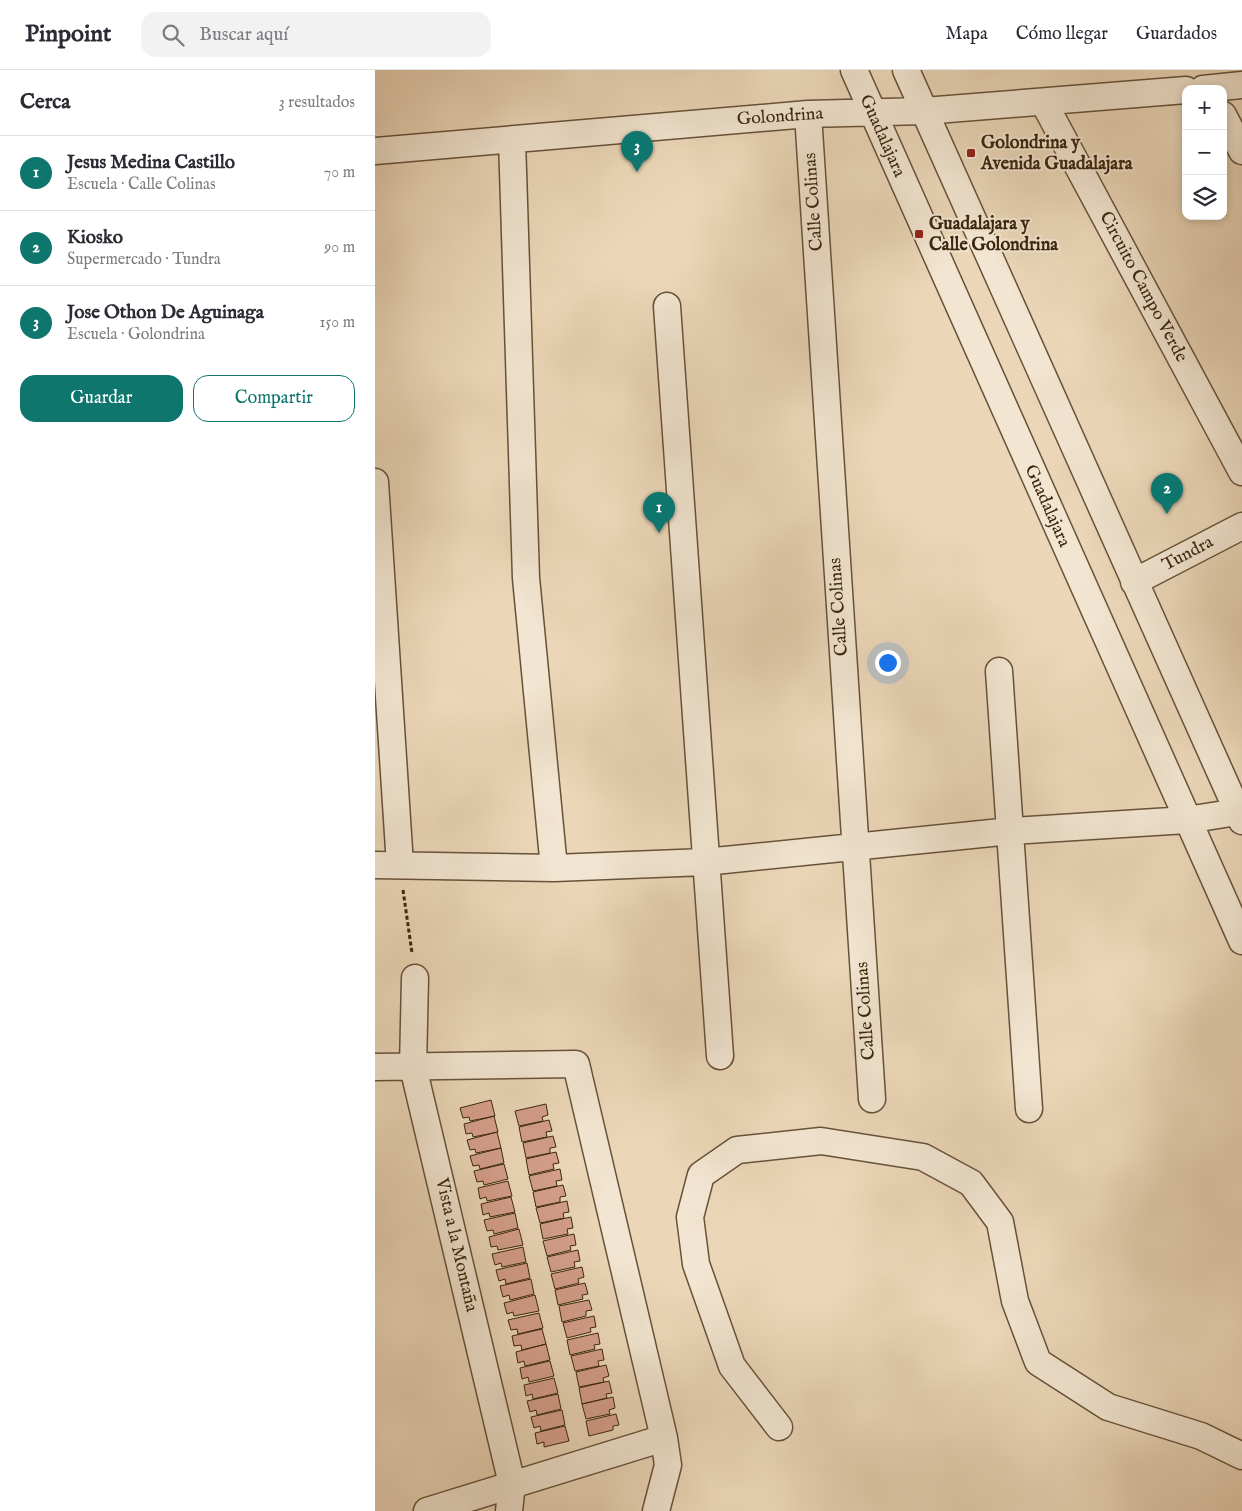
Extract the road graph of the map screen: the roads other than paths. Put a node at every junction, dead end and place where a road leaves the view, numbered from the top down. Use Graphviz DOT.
graph roads {
  1 [pos="854,70"];
  2 [pos="906,70"];
  3 [pos="1242,84"];
  4 [pos="1227,86"];
  5 [pos="1182,90"];
  6 [pos="1044,103"];
  7 [pos="924,112"];
  8 [pos="808,114"];
  9 [pos="872,114"];
  10 [pos="1227,122"];
  11 [pos="512,140"];
  12 [pos="1242,150"];
  13 [pos="375,151"];
  14 [pos="667,306"];
  15 [pos="1242,472"];
  16 [pos="375,482"];
  17 [pos="1242,526"];
  18 [pos="1134,582"];
  19 [pos="999,671"];
  20 [pos="1240,817"];
  21 [pos="1187,820"];
  22 [pos="1011,831"];
  23 [pos="855,846"];
  24 [pos="705,862"];
  25 [pos="387,865"];
  26 [pos="554,868"];
  27 [pos="1242,941"];
  28 [pos="415,978"];
  29 [pos="720,1056"];
  30 [pos="375,1067"];
  31 [pos="413,1067"];
  32 [pos="873,1099"];
  33 [pos="1029,1108"];
  34 [pos="779,1427"];
  35 [pos="664,1438"];
  36 [pos="1242,1456"];
  37 [pos="513,1484"];
  38 [pos="427,1511"];
  39 [pos="509,1511"];
  40 [pos="655,1511"];
  1 -- 9 [label="street, Guadalajara"];
  2 -- 7 [label="street"];
  3 -- 4 [label="street"];
  5 -- 6 [label="street, Golondrina"];
  6 -- 7 [label="street, Golondrina"];
  6 -- 15 [label="street, Circuito Campo Verde"];
  7 -- 9 [label="street, Golondrina"];
  7 -- 18 [label="street"];
  8 -- 9 [label="street, Golondrina"];
  8 -- 11 [label="street, Golondrina"];
  8 -- 23 [label="street, Calle Colinas"];
  9 -- 21 [label="street, Guadalajara"];
  10 -- 12 [label="street"];
  11 -- 13 [label="street, Golondrina"];
  11 -- 26 [label="street"];
  14 -- 24 [label="street"];
  16 -- 25 [label="street"];
  17 -- 18 [label="street, Tundra"];
  18 -- 20 [label="street"];
  19 -- 22 [label="street"];
  20 -- 21 [label="street"];
  21 -- 22 [label="street"];
  21 -- 27 [label="street, Guadalajara"];
  22 -- 23 [label="street"];
  22 -- 33 [label="street"];
  23 -- 24 [label="street"];
  23 -- 32 [label="street, Calle Colinas"];
  24 -- 26 [label="street"];
  24 -- 29 [label="street"];
  25 -- 26 [label="street"];
  28 -- 31 [label="street, Vista a la Montaña"];
  30 -- 31 [label="street"];
  31 -- 35 [label="street"];
  31 -- 37 [label="street, Vista a la Montaña"];
  34 -- 36 [label="street"];
  35 -- 37 [label="street"];
  35 -- 40 [label="street"];
  37 -- 38 [label="street"];
  37 -- 39 [label="street, Vista a la Montaña"];
}
